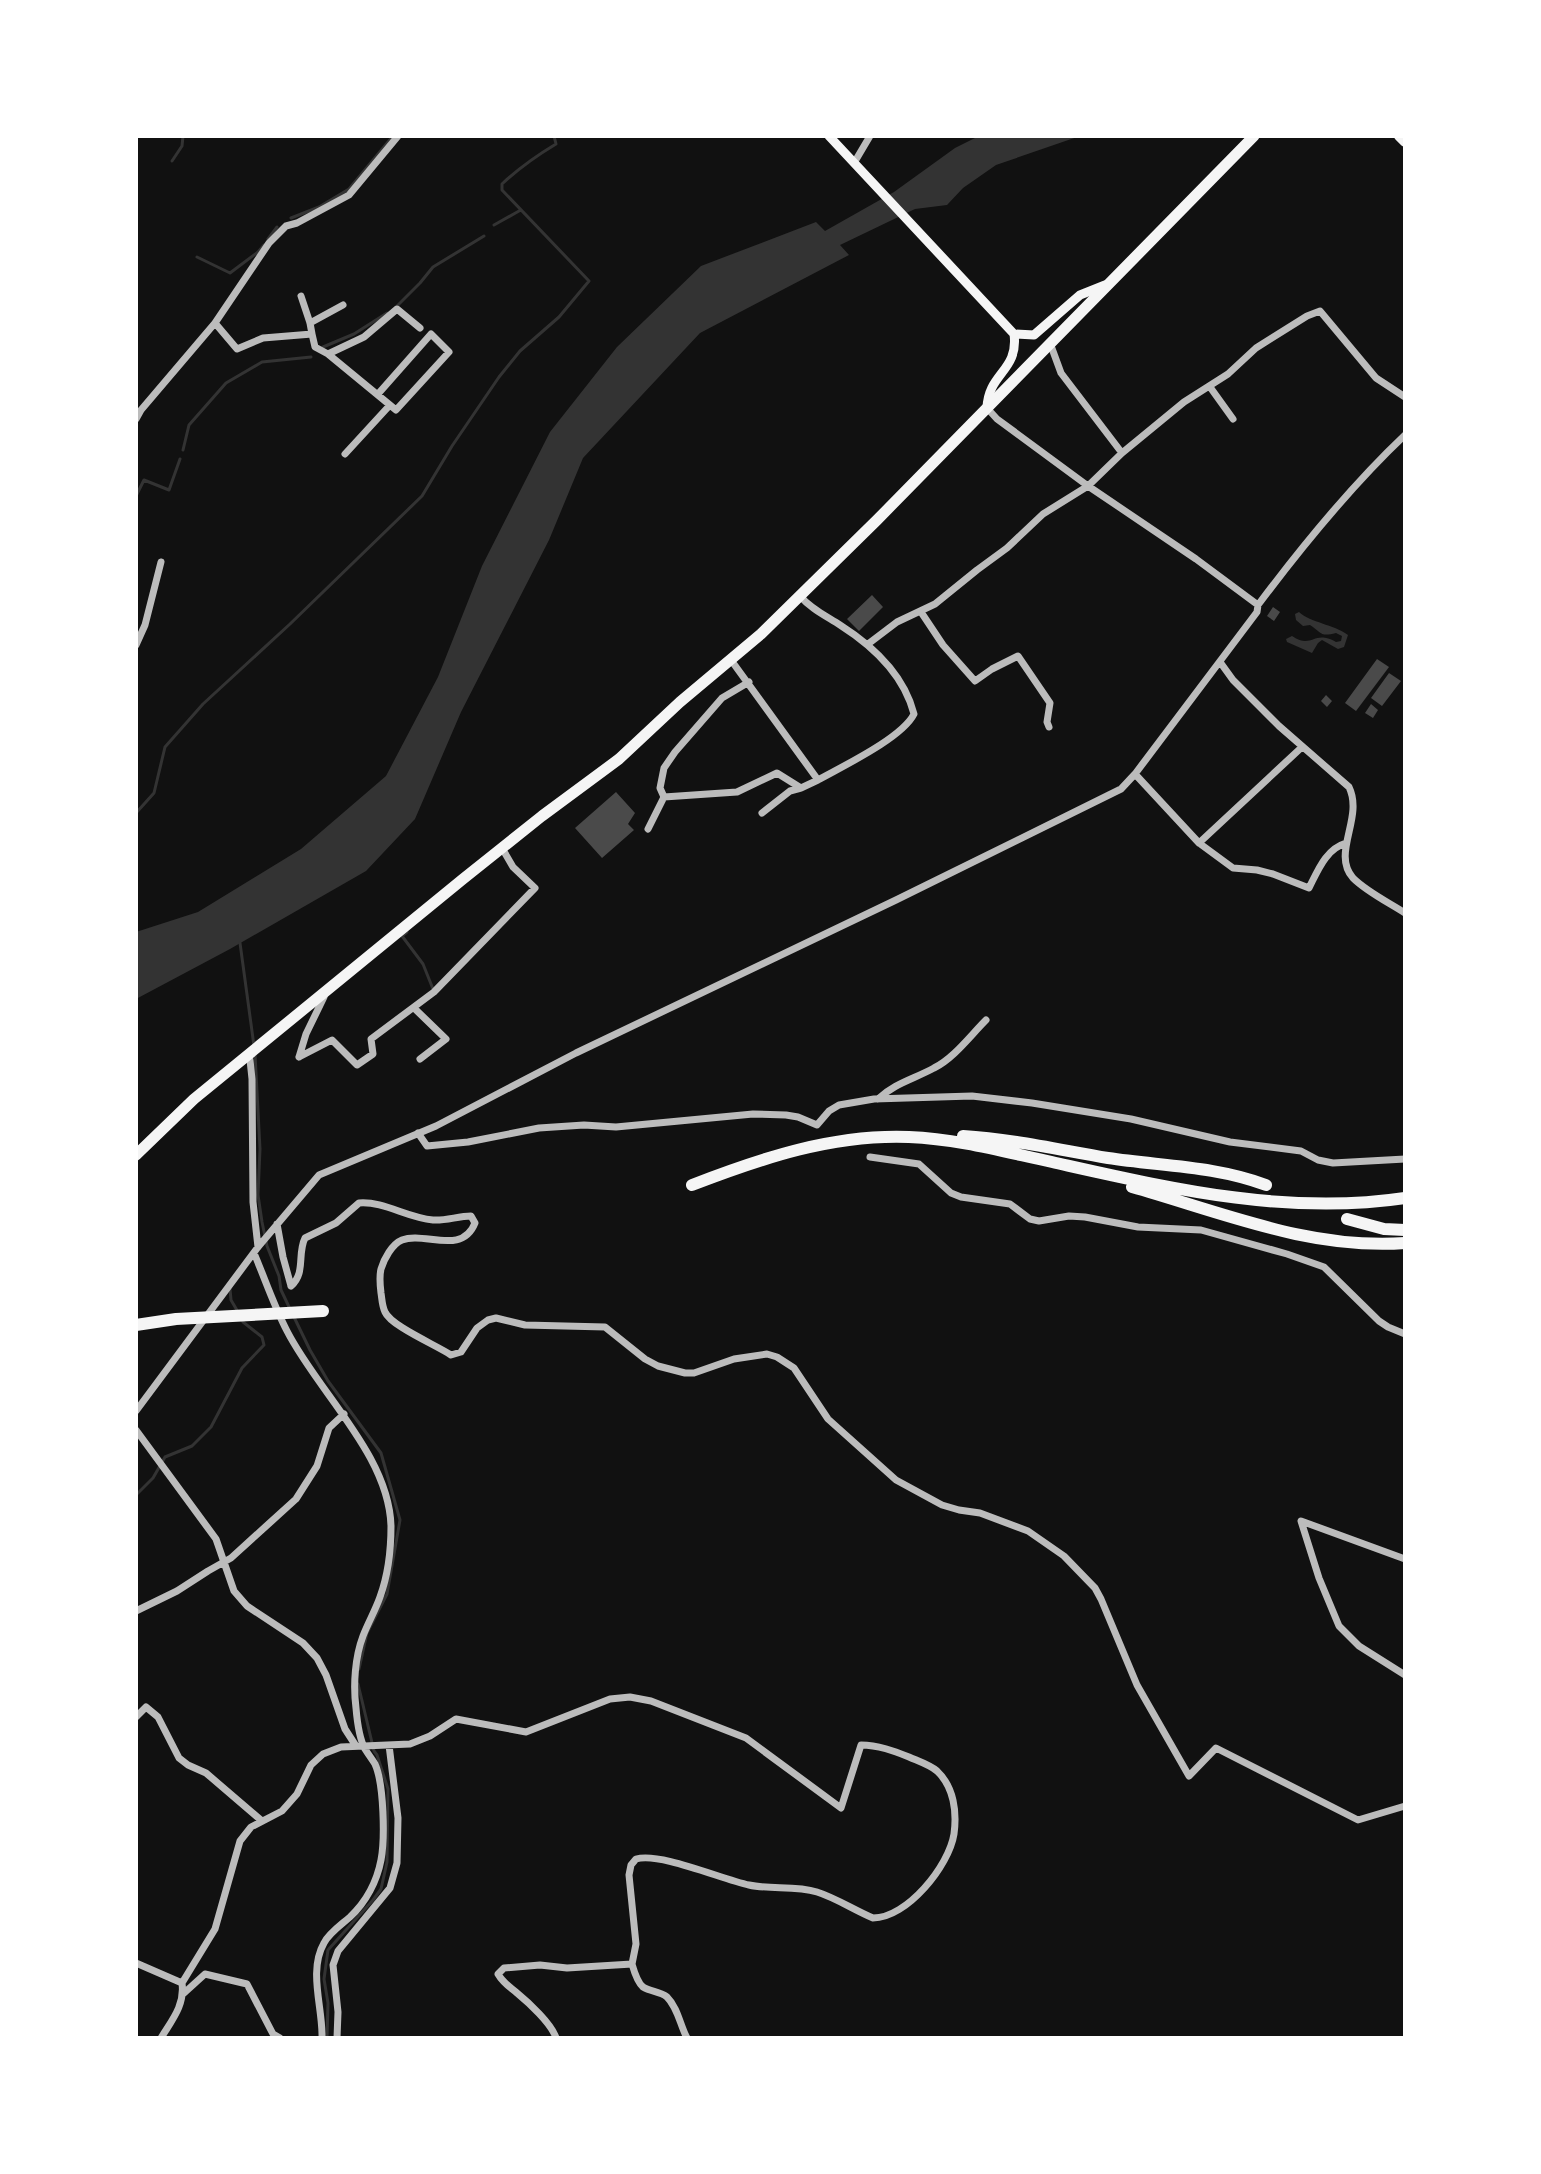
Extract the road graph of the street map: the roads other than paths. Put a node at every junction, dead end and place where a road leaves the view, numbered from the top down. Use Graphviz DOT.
graph roads {
  1 [pos="398,136"];
  2 [pos="829,136"];
  3 [pos="870,136"];
  4 [pos="1254,136"];
  5 [pos="1399,136"];
  6 [pos="1405,142"];
  7 [pos="854,163"];
  8 [pos="1110,283"];
  9 [pos="301,296"];
  10 [pos="343,305"];
  11 [pos="215,323"];
  12 [pos="310,323"];
  13 [pos="420,328"];
  14 [pos="1010,330"];
  15 [pos="312,334"];
  16 [pos="1050,343"];
  17 [pos="328,354"];
  18 [pos="1210,387"];
  19 [pos="378,394"];
  20 [pos="1405,397"];
  21 [pos="390,405"];
  22 [pos="139,408"];
  23 [pos="987,408"];
  24 [pos="136,419"];
  25 [pos="1233,419"];
  26 [pos="1405,435"];
  27 [pos="1122,453"];
  28 [pos="345,454"];
  29 [pos="1088,486"];
  30 [pos="161,562"];
  31 [pos="800,596"];
  32 [pos="1258,605"];
  33 [pos="921,612"];
  34 [pos="868,644"];
  35 [pos="136,645"];
  36 [pos="731,660"];
  37 [pos="1220,662"];
  38 [pos="749,682"];
  39 [pos="1049,727"];
  40 [pos="1302,747"];
  41 [pos="1135,774"];
  42 [pos="818,780"];
  43 [pos="801,788"];
  44 [pos="664,797"];
  45 [pos="762,813"];
  46 [pos="648,829"];
  47 [pos="1199,843"];
  48 [pos="1346,843"];
  49 [pos="502,848"];
  50 [pos="1405,913"];
  51 [pos="323,992"];
  52 [pos="414,1008"];
  53 [pos="986,1020"];
  54 [pos="252,1055"];
  55 [pos="420,1059"];
  56 [pos="878,1099"];
  57 [pos="418,1133"];
  58 [pos="907,1137"];
  59 [pos="954,1142"];
  60 [pos="136,1155"];
  61 [pos="870,1157"];
  62 [pos="1405,1159"];
  63 [pos="692,1185"];
  64 [pos="1266,1185"];
  65 [pos="1405,1198"];
  66 [pos="1347,1219"];
  67 [pos="277,1224"];
  68 [pos="1405,1230"];
  69 [pos="1405,1243"];
  70 [pos="256,1250"];
  71 [pos="323,1311"];
  72 [pos="136,1325"];
  73 [pos="1405,1334"];
  74 [pos="136,1411"];
  75 [pos="344,1414"];
  76 [pos="136,1430"];
  77 [pos="1405,1559"];
  78 [pos="223,1563"];
  79 [pos="136,1611"];
  80 [pos="1405,1675"];
  81 [pos="136,1717"];
  82 [pos="389,1745"];
  83 [pos="360,1747"];
  84 [pos="1405,1806"];
  85 [pos="262,1821"];
  86 [pos="136,1963"];
  87 [pos="632,1964"];
  88 [pos="182,1983"];
  89 [pos="183,1994"];
  90 [pos="161,2038"];
  91 [pos="280,2038"];
  92 [pos="322,2038"];
  93 [pos="337,2038"];
  94 [pos="556,2038"];
  95 [pos="687,2038"];
  1 -- 11 [label="street"];
  2 -- 7 [label="main road"];
  3 -- 7 [label="street"];
  4 -- 8 [label="highway"];
  5 -- 6 [label="main road"];
  7 -- 14 [label="main road"];
  8 -- 14 [label="main road"];
  8 -- 16 [label="highway"];
  9 -- 12 [label="street"];
  10 -- 12 [label="street"];
  11 -- 15 [label="street"];
  11 -- 22 [label="street"];
  12 -- 15 [label="street"];
  13 -- 17 [label="street"];
  14 -- 23 [label="main road"];
  15 -- 17 [label="street"];
  16 -- 23 [label="highway"];
  16 -- 27 [label="street"];
  17 -- 19 [label="street"];
  18 -- 20 [label="street"];
  18 -- 25 [label="street"];
  18 -- 27 [label="street"];
  19 -- 21 [label="street"];
  19 -- 21 [label="street"];
  21 -- 28 [label="street"];
  22 -- 24 [label="street"];
  23 -- 29 [label="street"];
  23 -- 31 [label="highway"];
  26 -- 32 [label="street"];
  27 -- 29 [label="street"];
  29 -- 32 [label="street"];
  29 -- 33 [label="street"];
  30 -- 35 [label="street"];
  31 -- 34 [label="street"];
  31 -- 36 [label="highway"];
  32 -- 37 [label="street"];
  33 -- 34 [label="street"];
  33 -- 39 [label="street"];
  34 -- 42 [label="street"];
  36 -- 38 [label="street"];
  36 -- 49 [label="highway"];
  37 -- 40 [label="street"];
  37 -- 41 [label="street"];
  38 -- 42 [label="street"];
  38 -- 44 [label="street"];
  40 -- 47 [label="street"];
  40 -- 48 [label="street"];
  41 -- 47 [label="street"];
  41 -- 57 [label="street"];
  42 -- 43 [label="street"];
  43 -- 44 [label="street"];
  43 -- 45 [label="street"];
  44 -- 46 [label="street"];
  47 -- 48 [label="street"];
  48 -- 50 [label="street"];
  49 -- 51 [label="highway"];
  49 -- 52 [label="street"];
  51 -- 52 [label="street"];
  51 -- 54 [label="highway"];
  52 -- 55 [label="street"];
  53 -- 56 [label="street"];
  54 -- 60 [label="highway"];
  54 -- 70 [label="street"];
  56 -- 57 [label="street"];
  56 -- 62 [label="street"];
  57 -- 67 [label="street"];
  58 -- 59 [label="highway"];
  58 -- 63 [label="highway"];
  58 -- 64 [label="highway"];
  59 -- 65 [label="highway"];
  59 -- 69 [label="highway"];
  61 -- 73 [label="street"];
  66 -- 68 [label="highway"];
  67 -- 70 [label="street"];
  67 -- 84 [label="street"];
  70 -- 74 [label="street"];
  70 -- 75 [label="street"];
  71 -- 72 [label="highway"];
  75 -- 78 [label="street"];
  75 -- 83 [label="street"];
  76 -- 78 [label="street"];
  77 -- 80 [label="street"];
  78 -- 79 [label="street"];
  78 -- 83 [label="street"];
  81 -- 85 [label="street"];
  82 -- 83 [label="street"];
  82 -- 87 [label="street"];
  82 -- 93 [label="street"];
  83 -- 85 [label="street"];
  83 -- 92 [label="street"];
  85 -- 88 [label="street"];
  86 -- 88 [label="street"];
  87 -- 94 [label="street"];
  87 -- 95 [label="street"];
  88 -- 89 [label="street"];
  89 -- 90 [label="street"];
  89 -- 91 [label="street"];
}
